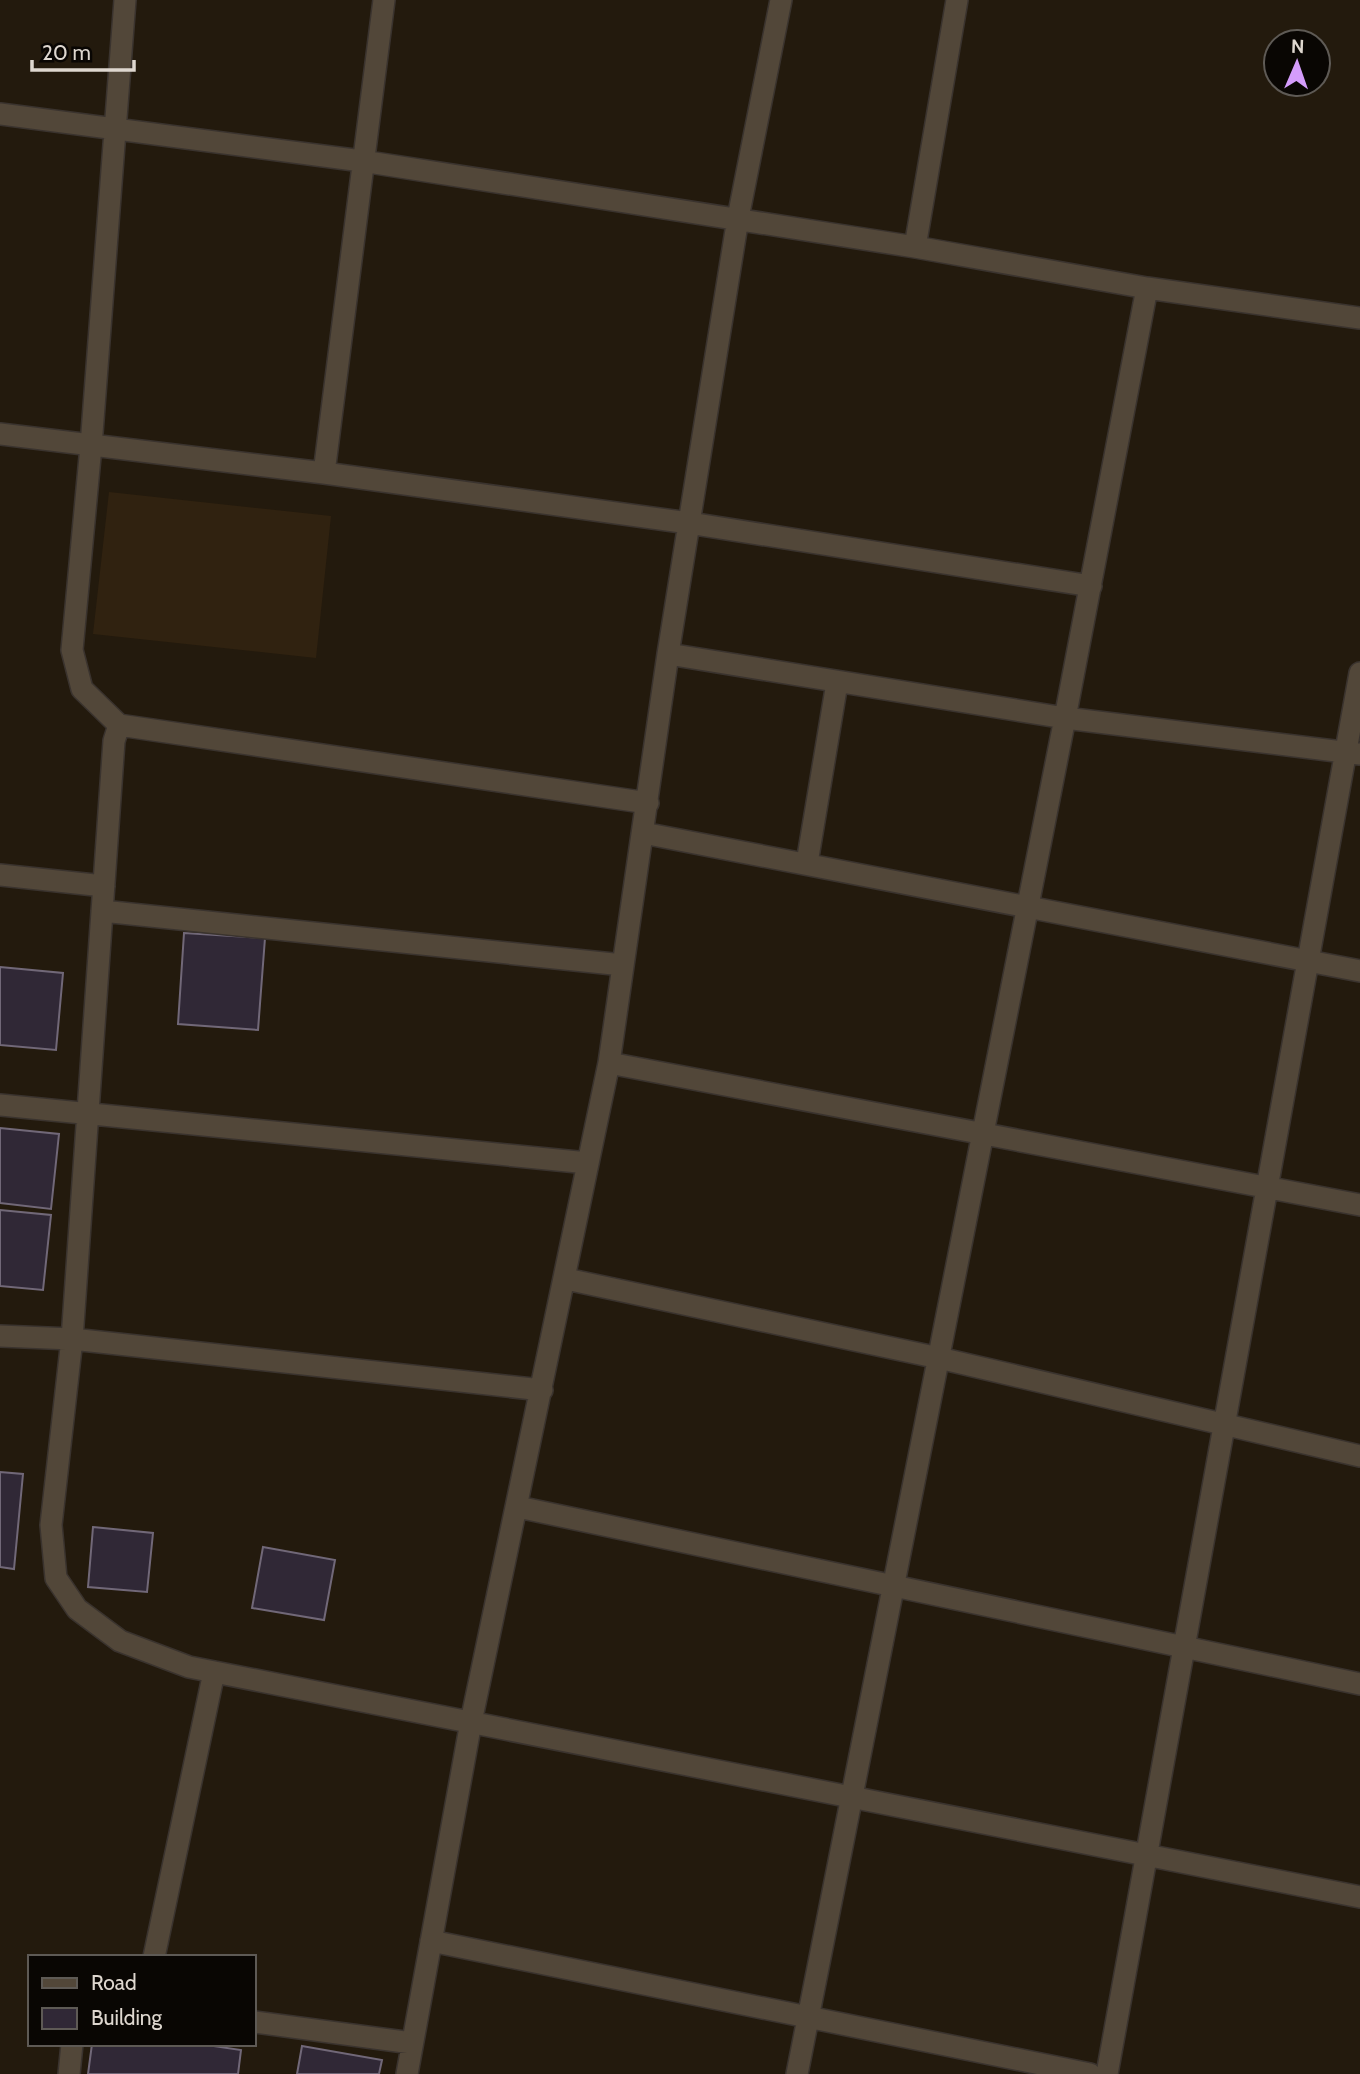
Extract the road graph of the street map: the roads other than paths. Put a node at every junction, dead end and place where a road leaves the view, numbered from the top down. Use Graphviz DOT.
graph roads {
  1 [pos="125,0"];
  2 [pos="384,0"];
  3 [pos="781,0"];
  4 [pos="957,0"];
  5 [pos="0,114"];
  6 [pos="113,128"];
  7 [pos="362,161"];
  8 [pos="738,218"];
  9 [pos="915,247"];
  10 [pos="1147,288"];
  11 [pos="1360,318"];
  12 [pos="0,434"];
  13 [pos="91,446"];
  14 [pos="324,472"];
  15 [pos="689,523"];
  16 [pos="1091,586"];
  17 [pos="668,654"];
  18 [pos="1360,673"];
  19 [pos="837,683"];
  20 [pos="1066,718"];
  21 [pos="119,725"];
  22 [pos="1352,753"];
  23 [pos="648,803"];
  24 [pos="643,833"];
  25 [pos="807,863"];
  26 [pos="0,875"];
  27 [pos="104,886"];
  28 [pos="1028,909"];
  29 [pos="102,911"];
  30 [pos="1310,961"];
  31 [pos="623,965"];
  32 [pos="1360,971"];
  33 [pos="609,1063"];
  34 [pos="0,1105"];
  35 [pos="86,1114"];
  36 [pos="983,1135"];
  37 [pos="589,1163"];
  38 [pos="1267,1185"];
  39 [pos="1360,1205"];
  40 [pos="565,1279"];
  41 [pos="0,1336"];
  42 [pos="72,1339"];
  43 [pos="939,1358"];
  44 [pos="542,1390"];
  45 [pos="1225,1425"];
  46 [pos="1360,1456"];
  47 [pos="517,1507"];
  48 [pos="894,1584"];
  49 [pos="1185,1649"];
  50 [pos="214,1672"];
  51 [pos="1360,1684"];
  52 [pos="471,1722"];
  53 [pos="852,1796"];
  54 [pos="1148,1853"];
  55 [pos="1360,1897"];
  56 [pos="431,1941"];
  57 [pos="154,1955"];
  58 [pos="808,2018"];
  59 [pos="256,2022"];
  60 [pos="412,2043"];
  61 [pos="72,2046"];
  62 [pos="69,2074"];
  63 [pos="407,2074"];
  64 [pos="797,2074"];
  65 [pos="1090,2074"];
  66 [pos="1107,2074"];
  1 -- 6 [label="street"];
  2 -- 7 [label="street"];
  3 -- 8 [label="street"];
  4 -- 9 [label="street"];
  5 -- 6 [label="street"];
  6 -- 7 [label="street"];
  6 -- 13 [label="street"];
  7 -- 8 [label="street"];
  7 -- 14 [label="street"];
  8 -- 9 [label="street"];
  8 -- 15 [label="street"];
  9 -- 10 [label="street"];
  10 -- 11 [label="street"];
  10 -- 16 [label="street"];
  12 -- 13 [label="street"];
  13 -- 14 [label="street"];
  13 -- 21 [label="street"];
  14 -- 15 [label="street"];
  15 -- 16 [label="street"];
  15 -- 17 [label="street"];
  16 -- 20 [label="street"];
  17 -- 19 [label="street"];
  17 -- 23 [label="street"];
  18 -- 22 [label="street"];
  19 -- 20 [label="street"];
  19 -- 25 [label="street"];
  20 -- 22 [label="street"];
  20 -- 28 [label="street"];
  21 -- 23 [label="street"];
  21 -- 27 [label="street"];
  22 -- 30 [label="street"];
  23 -- 24 [label="street"];
  24 -- 25 [label="street"];
  24 -- 31 [label="street"];
  25 -- 28 [label="street"];
  26 -- 27 [label="street"];
  27 -- 29 [label="street"];
  28 -- 30 [label="street"];
  28 -- 36 [label="street"];
  29 -- 31 [label="street"];
  29 -- 35 [label="street"];
  30 -- 32 [label="street"];
  30 -- 38 [label="street"];
  31 -- 33 [label="street"];
  33 -- 36 [label="street"];
  33 -- 37 [label="street"];
  34 -- 35 [label="street"];
  35 -- 37 [label="street"];
  35 -- 42 [label="street"];
  36 -- 38 [label="street"];
  36 -- 43 [label="street"];
  37 -- 40 [label="street"];
  38 -- 39 [label="street"];
  38 -- 45 [label="street"];
  40 -- 43 [label="street"];
  40 -- 44 [label="street"];
  41 -- 42 [label="street"];
  42 -- 44 [label="street"];
  42 -- 50 [label="street"];
  43 -- 45 [label="street"];
  43 -- 48 [label="street"];
  44 -- 47 [label="street"];
  45 -- 46 [label="street"];
  45 -- 49 [label="street"];
  47 -- 48 [label="street"];
  47 -- 52 [label="street"];
  48 -- 49 [label="street"];
  48 -- 53 [label="street"];
  49 -- 51 [label="street"];
  49 -- 54 [label="street"];
  50 -- 52 [label="street"];
  50 -- 57 [label="street"];
  52 -- 53 [label="street"];
  52 -- 56 [label="street"];
  53 -- 54 [label="street"];
  53 -- 58 [label="street"];
  54 -- 55 [label="street"];
  54 -- 66 [label="street"];
  56 -- 58 [label="street"];
  56 -- 60 [label="street"];
  58 -- 64 [label="street"];
  58 -- 65 [label="street"];
  59 -- 60 [label="street"];
  60 -- 63 [label="street"];
  61 -- 62 [label="street"];
}
